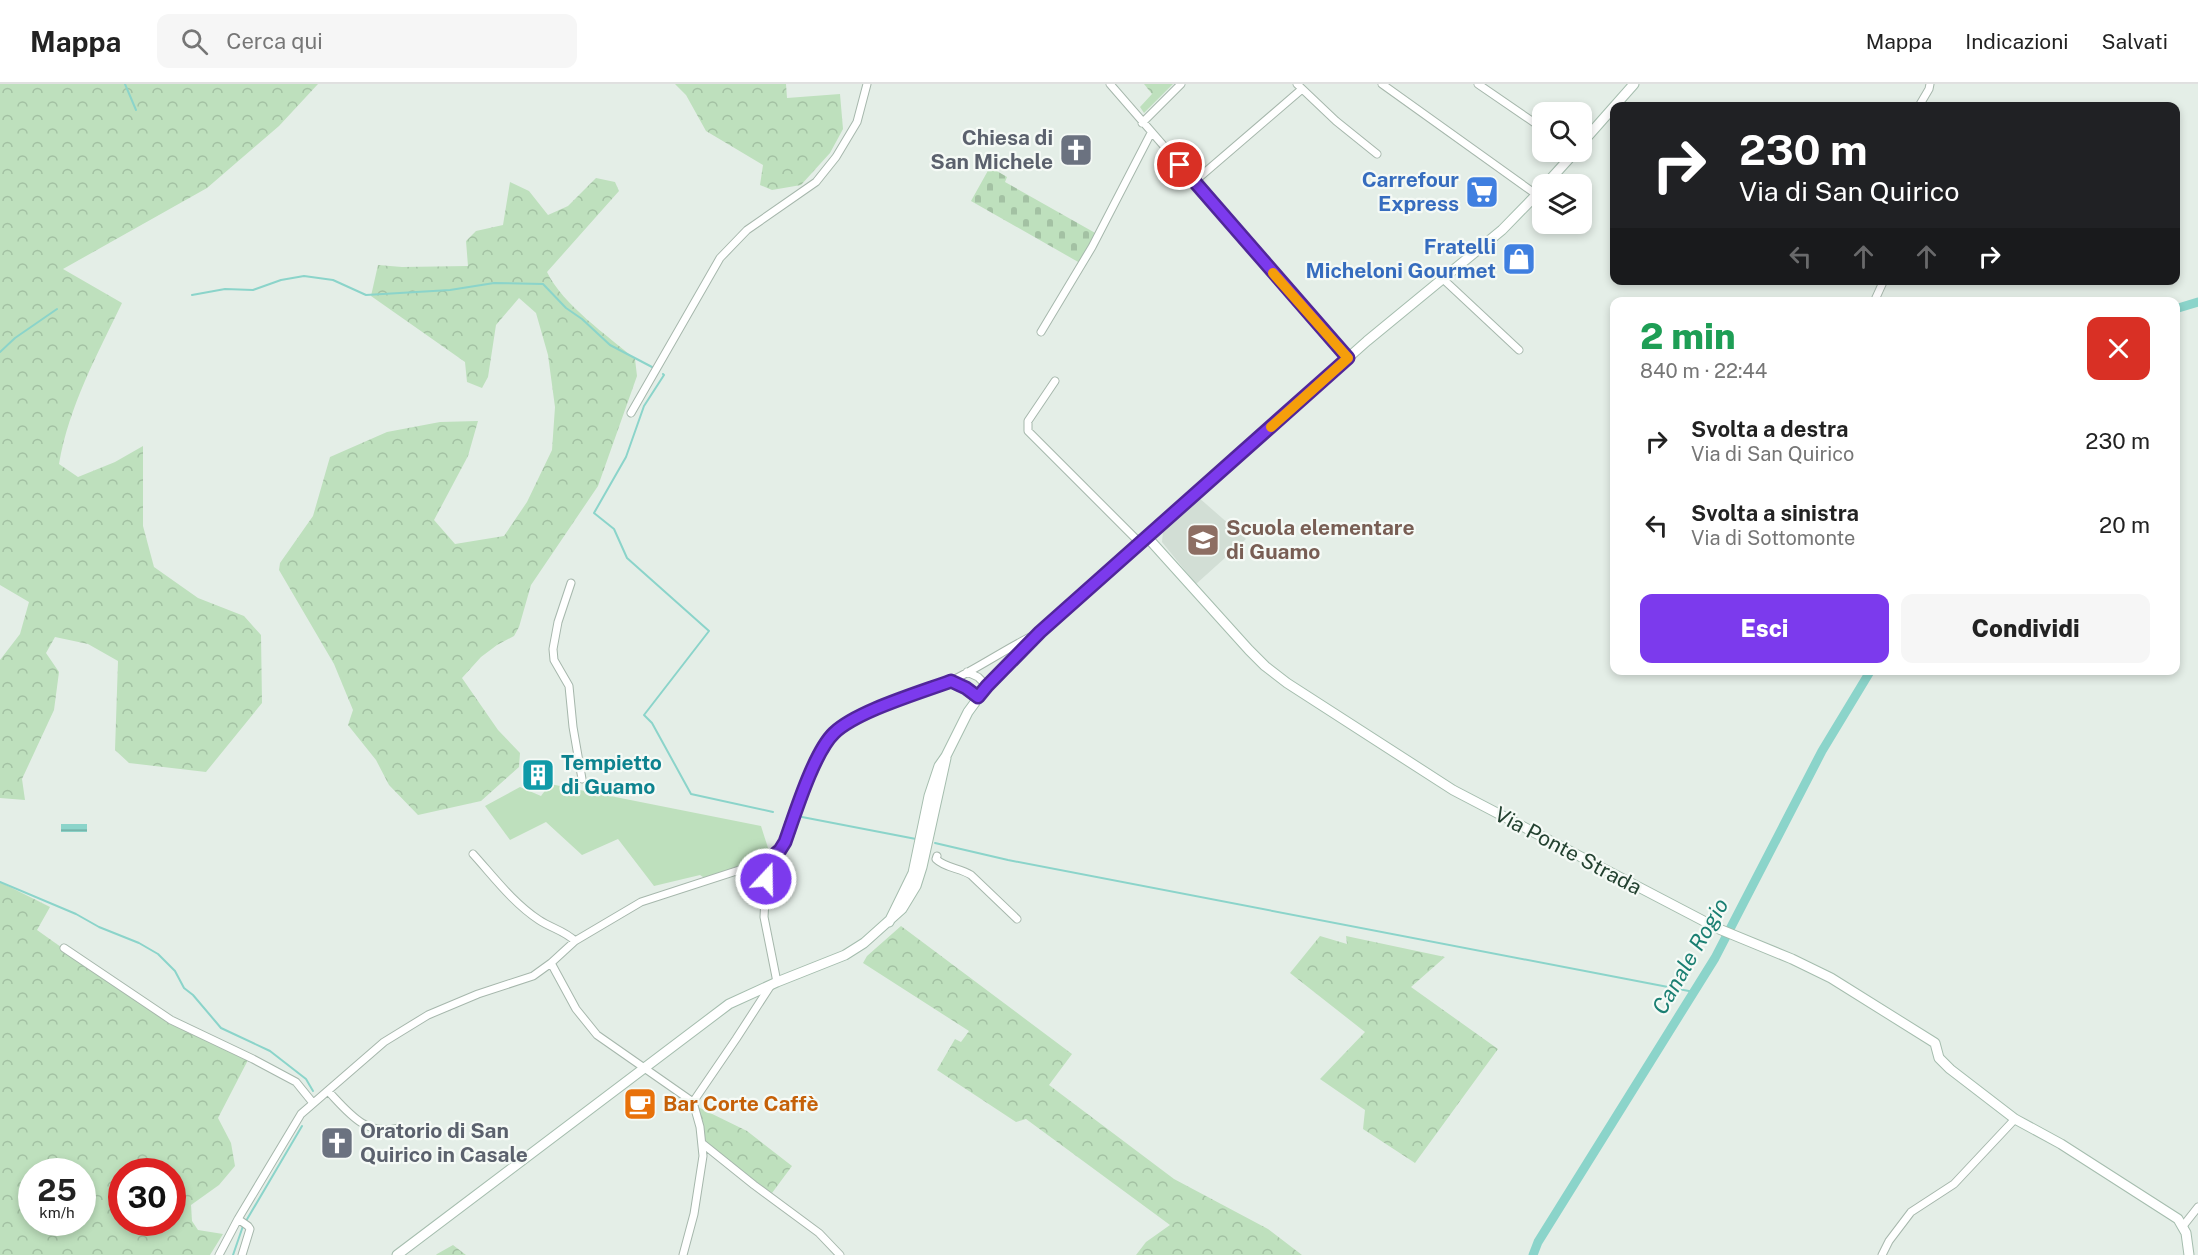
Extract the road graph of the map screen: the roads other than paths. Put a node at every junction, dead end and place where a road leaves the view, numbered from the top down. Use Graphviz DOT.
graph roads {
  1 [pos="867,84"];
  2 [pos="1110,84"];
  3 [pos="1181,84"];
  4 [pos="1382,84"];
  5 [pos="1478,84"];
  6 [pos="1634,84"];
  7 [pos="1930,84"];
  8 [pos="1299,86"];
  9 [pos="1618,102"];
  10 [pos="1921,102"];
  11 [pos="1610,111"];
  12 [pos="1532,121"];
  13 [pos="1142,123"];
  14 [pos="1592,132"];
  15 [pos="1151,133"];
  16 [pos="1377,154"];
  17 [pos="1566,162"];
  18 [pos="1555,174"];
  19 [pos="1195,181"];
  20 [pos="1532,187"];
  21 [pos="1532,199"];
  22 [pos="1443,279"];
  23 [pos="1041,332"];
  24 [pos="1519,350"];
  25 [pos="1348,358"];
  26 [pos="1055,381"];
  27 [pos="631,413"];
  28 [pos="1144,541"];
  29 [pos="571,584"];
  30 [pos="1038,633"];
  31 [pos="967,672"];
  32 [pos="951,681"];
  33 [pos="987,686"];
  34 [pos="978,697"];
  35 [pos="946,756"];
  36 [pos="582,779"];
  37 [pos="928,843"];
  38 [pos="472,854"];
  39 [pos="767,861"];
  40 [pos="1017,919"];
  41 [pos="889,922"];
  42 [pos="575,941"];
  43 [pos="64,948"];
  44 [pos="551,963"];
  45 [pos="774,983"];
  46 [pos="644,1069"];
  47 [pos="328,1090"];
  48 [pos="693,1102"];
  49 [pos="312,1103"];
  50 [pos="2015,1119"];
  51 [pos="398,1128"];
  52 [pos="703,1144"];
  53 [pos="2198,1207"];
  54 [pos="239,1220"];
  55 [pos="2183,1226"];
  56 [pos="219,1255"];
  57 [pos="242,1255"];
  58 [pos="397,1255"];
  59 [pos="683,1255"];
  60 [pos="840,1255"];
  61 [pos="1882,1255"];
  62 [pos="2189,1255"];
  1 -- 27 [label="street"];
  2 -- 13 [label="street"];
  3 -- 13 [label="street"];
  4 -- 20 [label="street"];
  5 -- 12 [label="street"];
  6 -- 9 [label="main road"];
  7 -- 10 [label="street"];
  8 -- 16 [label="street"];
  8 -- 19 [label="street"];
  11 -- 14 [label="main road"];
  13 -- 15 [label="street"];
  15 -- 19 [label="street"];
  15 -- 23 [label="street"];
  17 -- 18 [label="main road"];
  19 -- 25 [label="street"];
  21 -- 22 [label="main road"];
  22 -- 24 [label="street"];
  22 -- 25 [label="main road"];
  25 -- 28 [label="main road"];
  26 -- 28 [label="street"];
  28 -- 30 [label="main road"];
  28 -- 50 [label="main road, Via Ponte Strada"];
  29 -- 36 [label="street"];
  30 -- 31 [label="street"];
  30 -- 33 [label="main road"];
  31 -- 32 [label="street"];
  31 -- 33 [label="street"];
  32 -- 34 [label="street"];
  32 -- 39 [label="street"];
  33 -- 34 [label="main road"];
  34 -- 35 [label="main road"];
  35 -- 37 [label="main road"];
  35 -- 41 [label="main road"];
  37 -- 40 [label="street"];
  37 -- 41 [label="main road"];
  38 -- 42 [label="street"];
  39 -- 42 [label="street"];
  39 -- 45 [label="street"];
  41 -- 45 [label="main road"];
  42 -- 44 [label="street"];
  43 -- 49 [label="street"];
  44 -- 46 [label="street"];
  44 -- 47 [label="street"];
  45 -- 46 [label="main road"];
  45 -- 48 [label="street"];
  46 -- 48 [label="street"];
  46 -- 58 [label="main road"];
  47 -- 49 [label="street"];
  47 -- 51 [label="street"];
  48 -- 52 [label="street"];
  49 -- 54 [label="street"];
  50 -- 55 [label="main road, Via Ponte Strada"];
  50 -- 61 [label="street"];
  52 -- 59 [label="street"];
  52 -- 60 [label="street"];
  53 -- 55 [label="street"];
  54 -- 56 [label="street"];
  54 -- 57 [label="street"];
  55 -- 62 [label="main road"];
}
